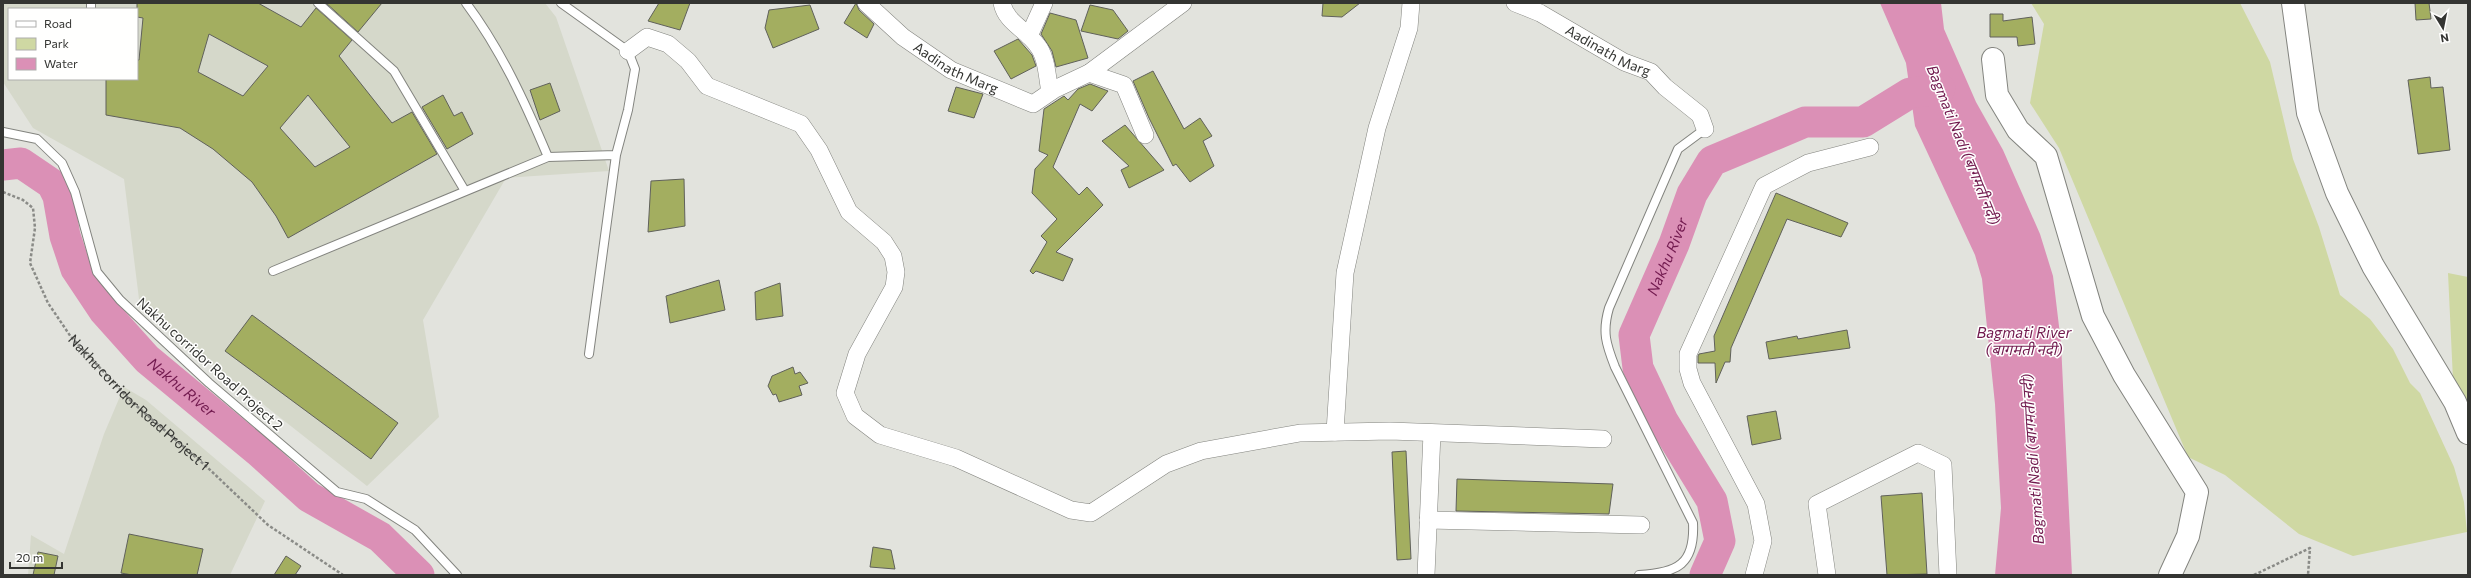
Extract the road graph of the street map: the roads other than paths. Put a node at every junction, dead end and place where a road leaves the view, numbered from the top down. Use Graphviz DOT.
graph roads {
  1 [pos="318,3"];
  2 [pos="466,3"];
  3 [pos="561,3"];
  4 [pos="866,3"];
  5 [pos="1002,3"];
  6 [pos="1044,3"];
  7 [pos="1183,3"];
  8 [pos="1411,3"];
  9 [pos="1515,3"];
  10 [pos="2293,3"];
  11 [pos="1030,36"];
  12 [pos="628,51"];
  13 [pos="1993,59"];
  14 [pos="1090,73"];
  15 [pos="1053,90"];
  16 [pos="1705,129"];
  17 [pos="3,132"];
  18 [pos="1144,135"];
  19 [pos="1870,147"];
  20 [pos="616,155"];
  21 [pos="548,157"];
  22 [pos="464,191"];
  23 [pos="273,271"];
  24 [pos="588,354"];
  25 [pos="1335,432"];
  26 [pos="1432,432"];
  27 [pos="2468,433"];
  28 [pos="1603,439"];
  29 [pos="1428,520"];
  30 [pos="1641,525"];
  31 [pos="458,575"];
  32 [pos="1426,575"];
  33 [pos="1639,575"];
  34 [pos="1754,575"];
  35 [pos="1827,575"];
  36 [pos="1948,575"];
  37 [pos="2170,575"];
  1 -- 22 [label="lane"];
  2 -- 21 [label="lane"];
  3 -- 12 [label="lane"];
  4 -- 15 [label="street, Aadinath Marg"];
  5 -- 11 [label="street"];
  6 -- 11 [label="street"];
  7 -- 14 [label="street"];
  8 -- 25 [label="street"];
  9 -- 16 [label="street, Aadinath Marg"];
  10 -- 27 [label="street"];
  11 -- 15 [label="street"];
  12 -- 20 [label="lane"];
  12 -- 25 [label="street"];
  13 -- 37 [label="street"];
  14 -- 15 [label="street"];
  14 -- 18 [label="street"];
  16 -- 33 [label="lane"];
  17 -- 31 [label="lane, Nakhu corridor Road Project 2"];
  19 -- 34 [label="street"];
  20 -- 21 [label="lane"];
  20 -- 24 [label="lane"];
  21 -- 22 [label="lane"];
  22 -- 23 [label="lane"];
  25 -- 26 [label="street"];
  26 -- 28 [label="street"];
  26 -- 29 [label="street"];
  29 -- 30 [label="street"];
  29 -- 32 [label="street"];
  35 -- 36 [label="street"];
}
